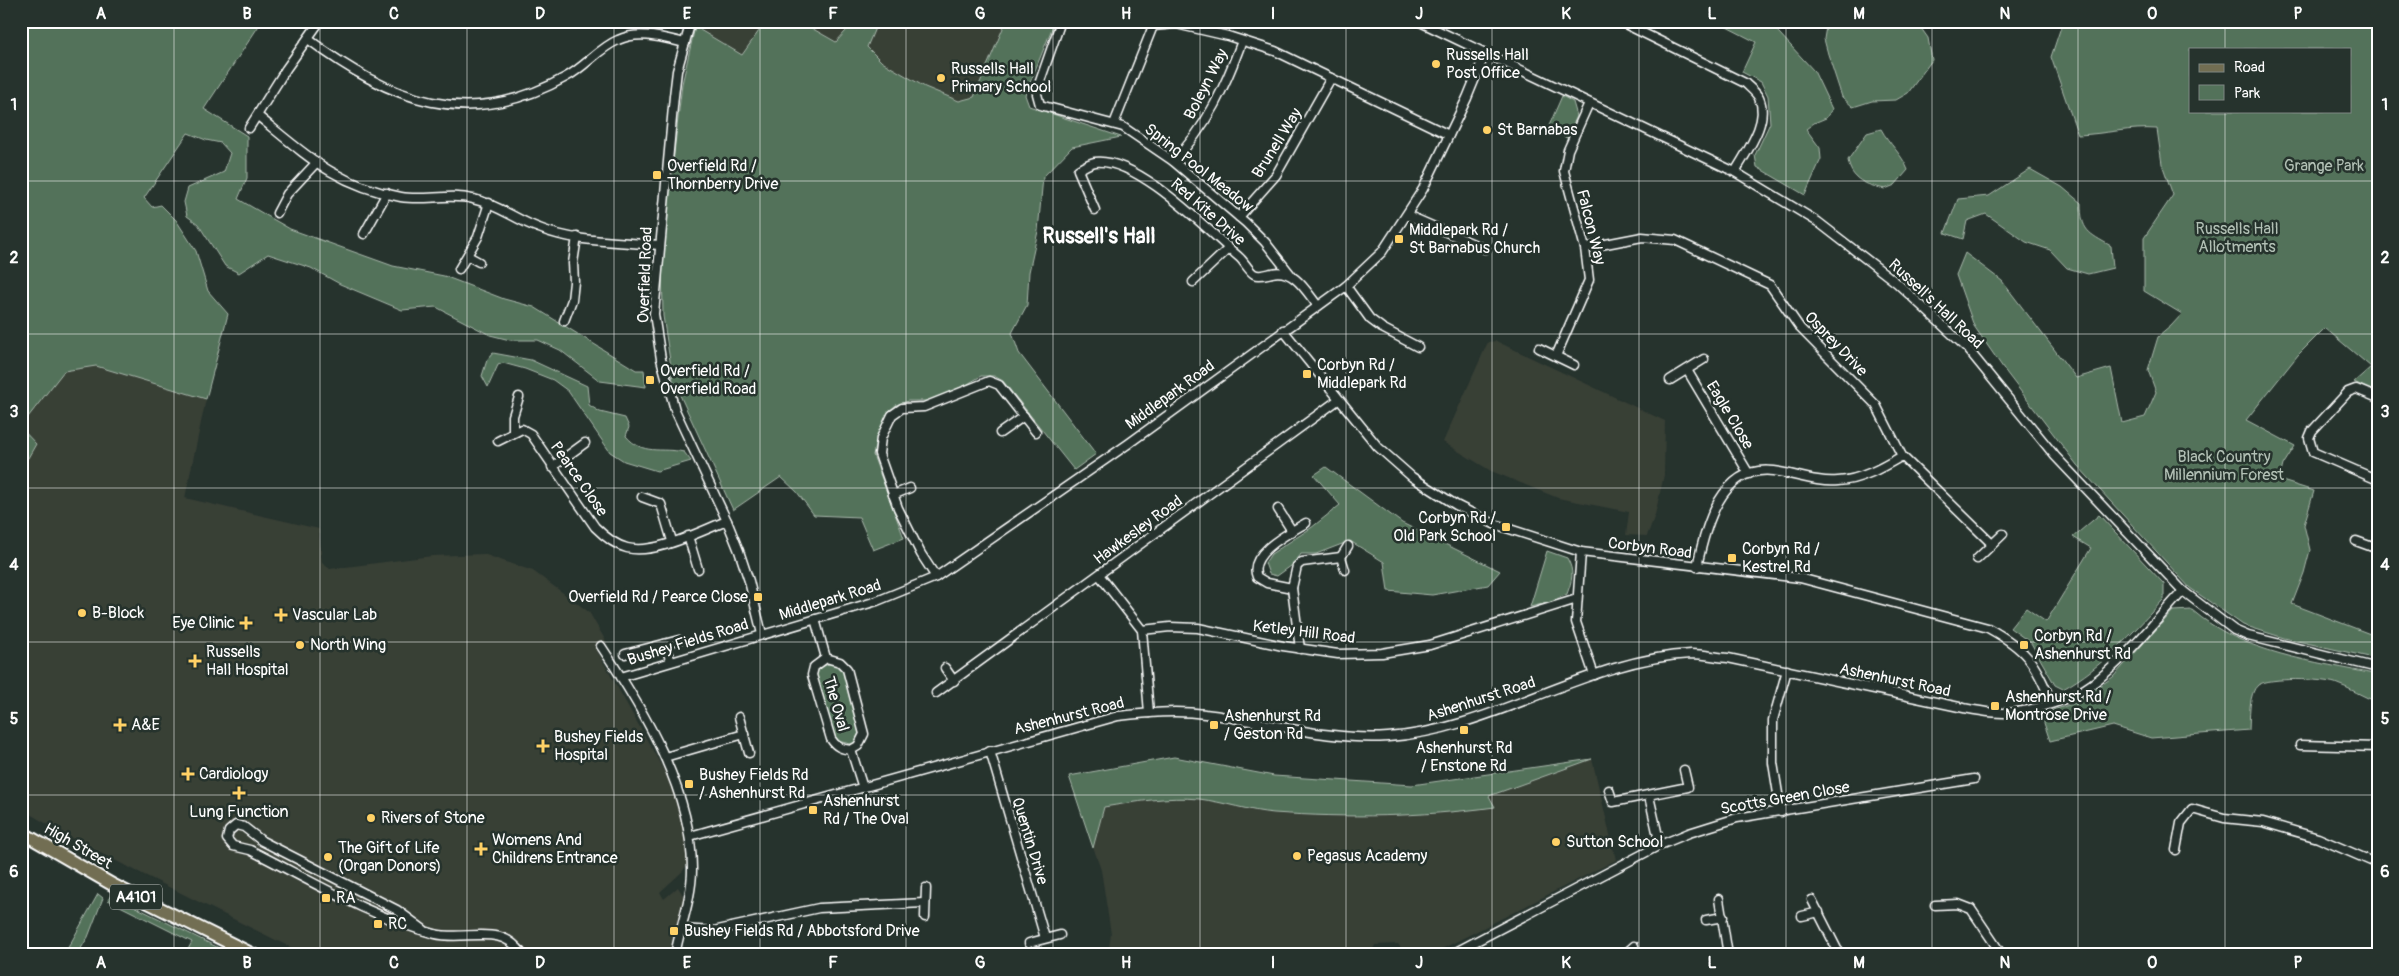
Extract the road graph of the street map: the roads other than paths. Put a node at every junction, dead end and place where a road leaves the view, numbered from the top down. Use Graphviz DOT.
graph roads {
  1 [pos="320,21"];
  2 [pos="691,21"];
  3 [pos="1061,21"];
  4 [pos="1143,21"];
  5 [pos="1418,21"];
  6 [pos="1619,21"];
  7 [pos="1153,26"];
  8 [pos="308,39"];
  9 [pos="1242,41"];
  10 [pos="685,43"];
  11 [pos="1485,54"];
  12 [pos="1331,78"];
  13 [pos="1589,103"];
  14 [pos="258,116"];
  15 [pos="1114,124"];
  16 [pos="249,128"];
  17 [pos="1449,135"];
  18 [pos="1174,162"];
  19 [pos="316,163"];
  20 [pos="1735,172"];
  21 [pos="387,192"];
  22 [pos="489,204"];
  23 [pos="1095,210"];
  24 [pos="277,213"];
  25 [pos="1407,215"];
  26 [pos="1239,217"];
  27 [pos="364,234"];
  28 [pos="577,237"];
  29 [pos="659,245"];
  30 [pos="1585,248"];
  31 [pos="1228,249"];
  32 [pos="1486,249"];
  33 [pos="468,256"];
  34 [pos="478,262"];
  35 [pos="459,269"];
  36 [pos="1291,275"];
  37 [pos="1193,282"];
  38 [pos="1346,286"];
  39 [pos="1318,306"];
  40 [pos="564,321"];
  41 [pos="1283,330"];
  42 [pos="1418,347"];
  43 [pos="1539,348"];
  44 [pos="1556,356"];
  45 [pos="1704,359"];
  46 [pos="1574,365"];
  47 [pos="1687,370"];
  48 [pos="1670,380"];
  49 [pos="519,397"];
  50 [pos="2378,398"];
  51 [pos="1338,400"];
  52 [pos="1024,416"];
  53 [pos="514,432"];
  54 [pos="1036,432"];
  55 [pos="1000,433"];
  56 [pos="498,441"];
  57 [pos="586,444"];
  58 [pos="1902,456"];
  59 [pos="552,467"];
  60 [pos="1749,474"];
  61 [pos="2378,480"];
  62 [pos="910,488"];
  63 [pos="893,495"];
  64 [pos="642,497"];
  65 [pos="1278,509"];
  66 [pos="727,521"];
  67 [pos="1306,522"];
  68 [pos="1292,531"];
  69 [pos="2003,534"];
  70 [pos="688,536"];
  71 [pos="2356,541"];
  72 [pos="672,542"];
  73 [pos="1992,544"];
  74 [pos="1348,546"];
  75 [pos="2378,549"];
  76 [pos="1581,552"];
  77 [pos="1341,557"];
  78 [pos="1977,559"];
  79 [pos="1697,567"];
  80 [pos="698,569"];
  81 [pos="1345,570"];
  82 [pos="1100,576"];
  83 [pos="936,577"];
  84 [pos="1292,588"];
  85 [pos="2183,591"];
  86 [pos="1577,599"];
  87 [pos="815,619"];
  88 [pos="1142,630"];
  89 [pos="762,634"];
  90 [pos="679,640"];
  91 [pos="664,644"];
  92 [pos="601,646"];
  93 [pos="1300,649"];
  94 [pos="625,654"];
  95 [pos="826,658"];
  96 [pos="671,661"];
  97 [pos="945,668"];
  98 [pos="2378,668"];
  99 [pos="1787,670"];
  100 [pos="1594,676"];
  101 [pos="621,677"];
  102 [pos="954,681"];
  103 [pos="936,693"];
  104 [pos="2052,703"];
  105 [pos="1149,713"];
  106 [pos="739,717"];
  107 [pos="744,734"];
  108 [pos="2300,745"];
  109 [pos="2378,747"];
  110 [pos="851,750"];
  111 [pos="990,751"];
  112 [pos="749,753"];
  113 [pos="665,758"];
  114 [pos="1684,770"];
  115 [pos="1974,779"];
  116 [pos="863,788"];
  117 [pos="1609,790"];
  118 [pos="1648,796"];
  119 [pos="1780,812"];
  120 [pos="21,832"];
  121 [pos="690,836"];
  122 [pos="1660,846"];
  123 [pos="2176,850"];
  124 [pos="2378,864"];
  125 [pos="926,888"];
  126 [pos="1719,900"];
  127 [pos="1812,900"];
  128 [pos="924,903"];
  129 [pos="1934,905"];
  130 [pos="1818,912"];
  131 [pos="1802,916"];
  132 [pos="925,917"];
  133 [pos="1723,917"];
  134 [pos="1706,920"];
  135 [pos="681,929"];
  136 [pos="424,930"];
  137 [pos="1060,935"];
  138 [pos="1045,938"];
  139 [pos="1030,943"];
  140 [pos="1634,946"];
  141 [pos="254,955"];
  142 [pos="523,955"];
  143 [pos="675,955"];
  144 [pos="1450,955"];
  145 [pos="1624,955"];
  146 [pos="1728,955"];
  147 [pos="1840,955"];
  148 [pos="2002,955"];
  1 -- 8 [label="street"];
  2 -- 10 [label="street, Overfield Road"];
  3 -- 15 [label="street, Spring Pool Meadow"];
  4 -- 7 [label="street"];
  5 -- 11 [label="street, Russell's Hall Road"];
  6 -- 20 [label="street"];
  7 -- 9 [label="street"];
  7 -- 15 [label="street"];
  8 -- 10 [label="street"];
  8 -- 14 [label="street"];
  9 -- 12 [label="street"];
  9 -- 18 [label="street, Boleyn Way"];
  10 -- 29 [label="street, Overfield Road"];
  11 -- 13 [label="street, Russell's Hall Road"];
  11 -- 17 [label="street, Middlepark Road"];
  12 -- 17 [label="street"];
  12 -- 26 [label="street, Brunell Way"];
  13 -- 20 [label="street, Russell's Hall Road"];
  13 -- 30 [label="street, Falcon Way"];
  14 -- 16 [label="street"];
  14 -- 19 [label="street"];
  15 -- 18 [label="street, Spring Pool Meadow"];
  17 -- 25 [label="street, Middlepark Road"];
  18 -- 26 [label="street, Spring Pool Meadow"];
  19 -- 21 [label="street"];
  19 -- 24 [label="street"];
  20 -- 85 [label="street, Russell's Hall Road"];
  21 -- 22 [label="street"];
  21 -- 27 [label="street"];
  22 -- 28 [label="street"];
  22 -- 33 [label="street"];
  23 -- 31 [label="street, Red Kite Drive"];
  25 -- 32 [label="street"];
  25 -- 38 [label="street, Middlepark Road"];
  26 -- 36 [label="street, Spring Pool Meadow"];
  28 -- 29 [label="street"];
  28 -- 40 [label="street"];
  29 -- 66 [label="street, Overfield Road"];
  30 -- 44 [label="street, Falcon Way"];
  30 -- 58 [label="street, Osprey Drive"];
  31 -- 36 [label="street, Red Kite Drive"];
  31 -- 37 [label="street"];
  33 -- 34 [label="street"];
  33 -- 35 [label="street"];
  36 -- 39 [label="street"];
  38 -- 39 [label="street, Middlepark Road"];
  38 -- 42 [label="street"];
  39 -- 41 [label="street, Middlepark Road"];
  41 -- 51 [label="street, Corbyn Road"];
  41 -- 83 [label="street, Middlepark Road"];
  43 -- 44 [label="street"];
  44 -- 46 [label="street"];
  45 -- 47 [label="street, Eagle Close"];
  47 -- 48 [label="street, Eagle Close"];
  47 -- 60 [label="street, Eagle Close"];
  49 -- 53 [label="street"];
  50 -- 61 [label="street"];
  51 -- 76 [label="street, Corbyn Road"];
  51 -- 82 [label="street, Hawkesley Road"];
  52 -- 54 [label="street"];
  52 -- 55 [label="street"];
  52 -- 63 [label="street"];
  53 -- 56 [label="street"];
  53 -- 59 [label="street, Pearce Close"];
  57 -- 59 [label="street"];
  58 -- 60 [label="street"];
  58 -- 73 [label="street, Osprey Drive"];
  59 -- 72 [label="street, Pearce Close"];
  60 -- 79 [label="street"];
  62 -- 63 [label="street"];
  63 -- 83 [label="street"];
  64 -- 72 [label="street"];
  65 -- 68 [label="street"];
  66 -- 70 [label="street, Pearce Close"];
  66 -- 89 [label="street, Overfield Road"];
  67 -- 68 [label="street"];
  68 -- 84 [label="street"];
  69 -- 73 [label="street"];
  70 -- 72 [label="street, Pearce Close"];
  70 -- 80 [label="street"];
  71 -- 75 [label="street"];
  73 -- 78 [label="street"];
  74 -- 77 [label="street"];
  76 -- 79 [label="street, Corbyn Road"];
  76 -- 86 [label="street"];
  77 -- 81 [label="street"];
  77 -- 84 [label="street"];
  79 -- 104 [label="street, Corbyn Road"];
  82 -- 88 [label="street"];
  82 -- 102 [label="street, Hawkesley Road"];
  83 -- 87 [label="street, Middlepark Road"];
  84 -- 93 [label="street"];
  85 -- 98 [label="street, Russell's Hall Road"];
  85 -- 104 [label="street, Ashenhurst Road"];
  86 -- 93 [label="street, Ketley Hill Road"];
  86 -- 100 [label="street"];
  87 -- 89 [label="street, Middlepark Road"];
  87 -- 95 [label="street, The Oval"];
  88 -- 93 [label="street, Ketley Hill Road"];
  88 -- 105 [label="street"];
  89 -- 96 [label="street, Bushey Fields Road"];
  90 -- 91 [label="street"];
  91 -- 94 [label="street"];
  91 -- 96 [label="street"];
  92 -- 101 [label="street, Bushey Fields Road"];
  95 -- 110 [label="street, The Oval"];
  95 -- 110 [label="street, The Oval"];
  96 -- 101 [label="street, Bushey Fields Road"];
  97 -- 102 [label="street"];
  99 -- 100 [label="street, Ashenhurst Road"];
  99 -- 104 [label="street, Ashenhurst Road"];
  99 -- 119 [label="street"];
  100 -- 105 [label="street, Ashenhurst Road"];
  101 -- 113 [label="street, Bushey Fields Road"];
  102 -- 103 [label="street, Hawkesley Road"];
  105 -- 111 [label="street, Ashenhurst Road"];
  106 -- 107 [label="street"];
  107 -- 112 [label="street"];
  107 -- 113 [label="street"];
  108 -- 109 [label="street"];
  110 -- 116 [label="street, The Oval"];
  111 -- 116 [label="street, Ashenhurst Road"];
  111 -- 138 [label="street, Quentin Drive"];
  113 -- 121 [label="street, Bushey Fields Road"];
  114 -- 118 [label="street"];
  115 -- 119 [label="street, Scotts Green Close"];
  116 -- 121 [label="street, Ashenhurst Road"];
  117 -- 118 [label="street"];
  118 -- 122 [label="street"];
  119 -- 122 [label="street, Scotts Green Close"];
  120 -- 141 [label="main road, High Street / A4101"];
  121 -- 135 [label="street, Bushey Fields Road"];
  122 -- 144 [label="street, Scotts Green Close"];
  123 -- 124 [label="street"];
  125 -- 128 [label="street"];
  126 -- 133 [label="street"];
  127 -- 130 [label="street"];
  128 -- 132 [label="street"];
  128 -- 135 [label="street"];
  129 -- 148 [label="street"];
  130 -- 131 [label="street"];
  130 -- 147 [label="street"];
  133 -- 134 [label="street"];
  133 -- 146 [label="street"];
  135 -- 143 [label="street, Bushey Fields Road"];
  136 -- 136 [label="street"];
  136 -- 142 [label="street"];
  137 -- 138 [label="street"];
  138 -- 139 [label="street"];
  140 -- 145 [label="street"];
}
